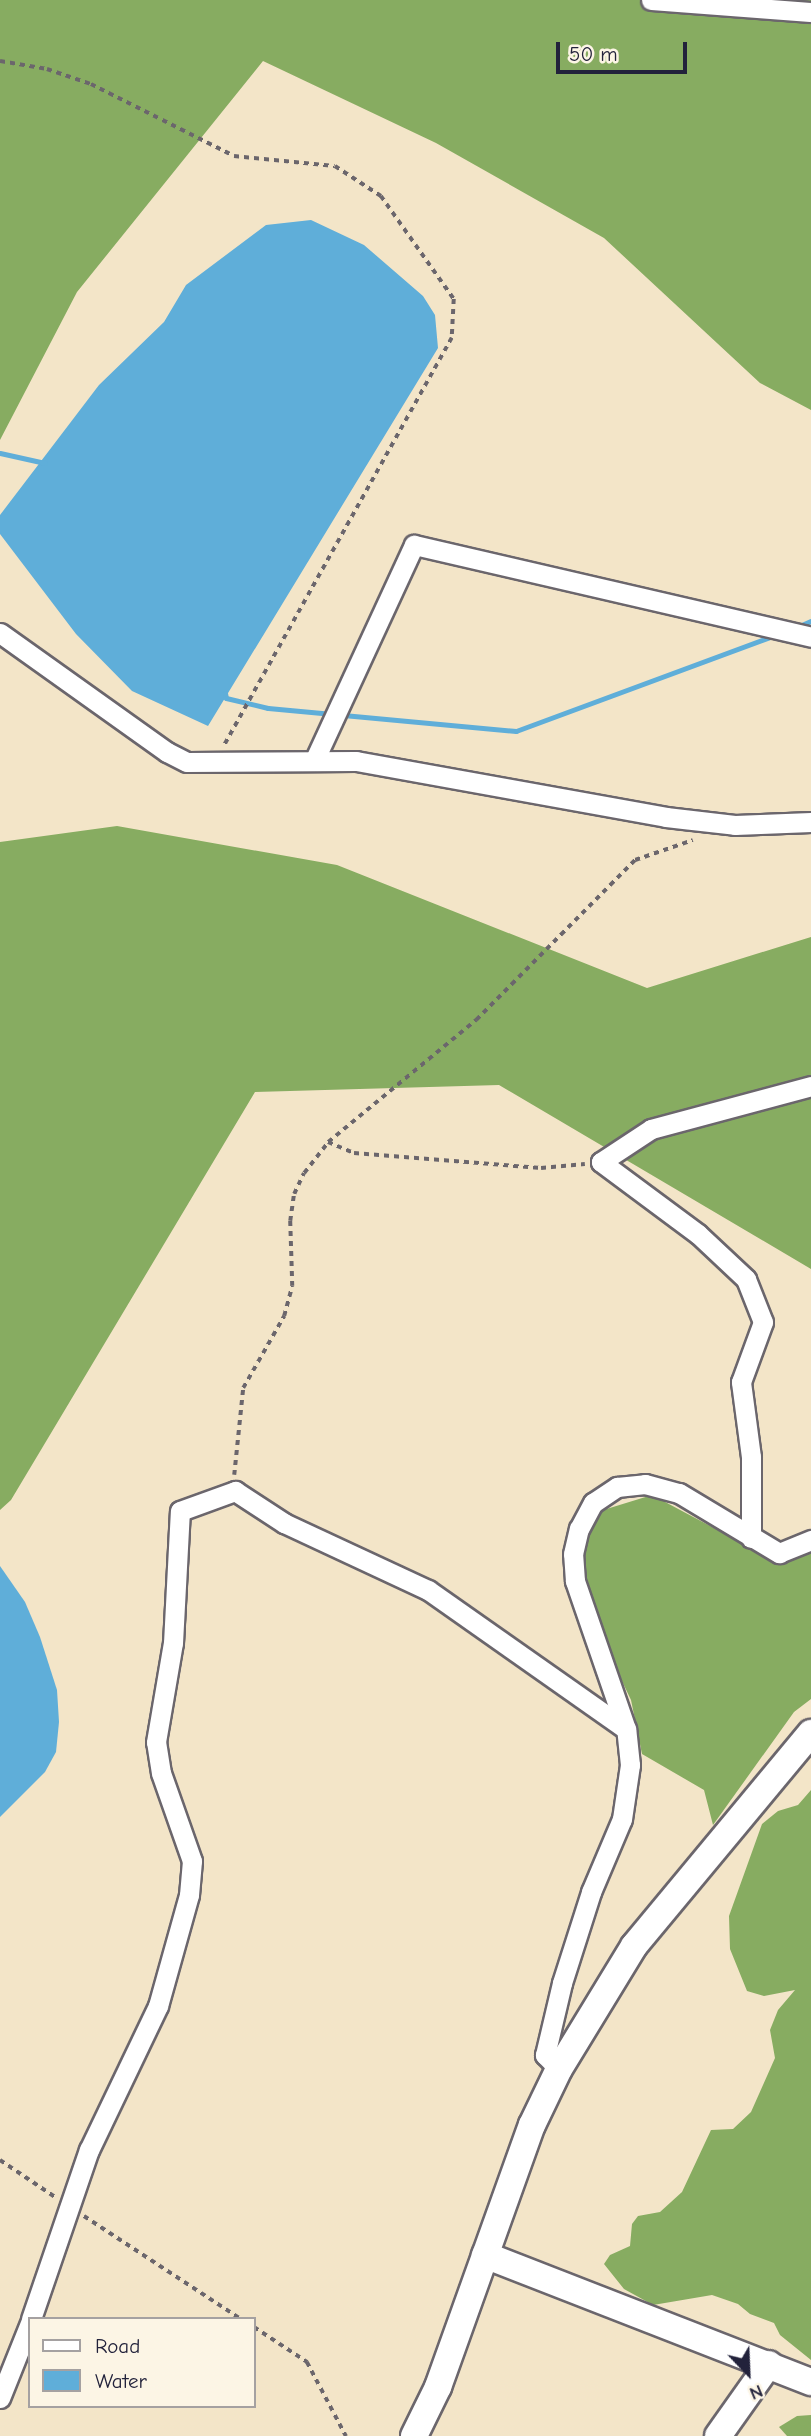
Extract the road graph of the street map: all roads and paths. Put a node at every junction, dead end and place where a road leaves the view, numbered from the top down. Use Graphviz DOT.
graph roads {
  1 [pos="652,0"];
  2 [pos="811,12"];
  3 [pos="0,61"];
  4 [pos="0,633"];
  5 [pos="811,637"];
  6 [pos="315,760"];
  7 [pos="215,764"];
  8 [pos="811,822"];
  9 [pos="698,838"];
  10 [pos="811,1086"];
  11 [pos="328,1142"];
  12 [pos="601,1162"];
  13 [pos="234,1491"];
  14 [pos="751,1538"];
  15 [pos="811,1540"];
  16 [pos="626,1729"];
  17 [pos="811,1733"];
  18 [pos="559,2069"];
  19 [pos="0,2160"];
  20 [pos="68,2206"];
  21 [pos="485,2255"];
  22 [pos="31,2317"];
  23 [pos="238,2317"];
  24 [pos="28,2326"];
  25 [pos="256,2328"];
  26 [pos="769,2364"];
  27 [pos="811,2382"];
  28 [pos="0,2398"];
  29 [pos="346,2436"];
  30 [pos="414,2436"];
  31 [pos="718,2436"];
  1 -- 2 [label="street"];
  3 -- 7 [label="path"];
  4 -- 7 [label="street"];
  5 -- 6 [label="street"];
  6 -- 7 [label="street"];
  6 -- 8 [label="street"];
  9 -- 11 [label="path"];
  10 -- 12 [label="street"];
  11 -- 12 [label="path"];
  11 -- 13 [label="path"];
  12 -- 14 [label="street"];
  13 -- 16 [label="street"];
  13 -- 20 [label="street"];
  14 -- 15 [label="street"];
  14 -- 16 [label="street"];
  16 -- 18 [label="street"];
  17 -- 18 [label="street"];
  18 -- 21 [label="street"];
  19 -- 20 [label="path"];
  20 -- 22 [label="street"];
  20 -- 23 [label="path"];
  21 -- 26 [label="street"];
  21 -- 30 [label="street"];
  24 -- 28 [label="street"];
  25 -- 29 [label="path"];
  26 -- 27 [label="street"];
  26 -- 31 [label="street"];
}
